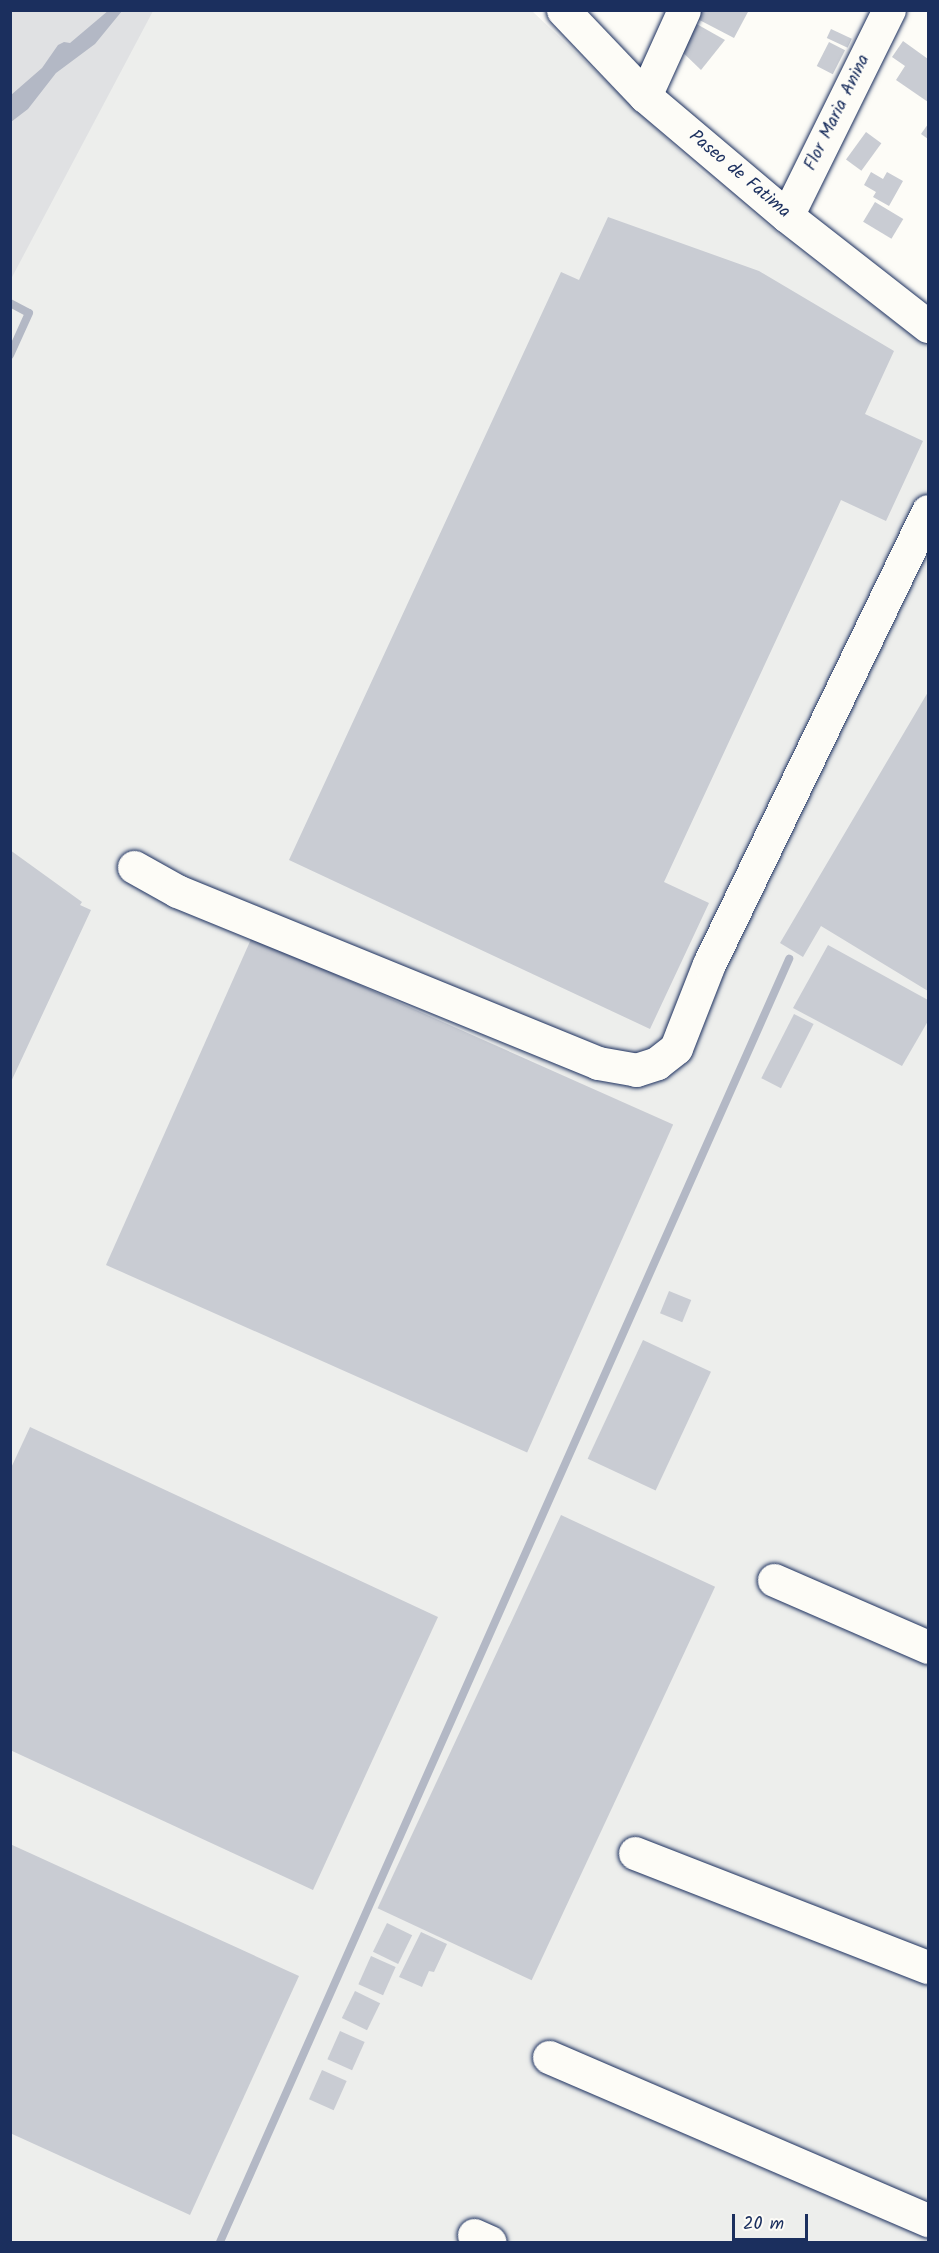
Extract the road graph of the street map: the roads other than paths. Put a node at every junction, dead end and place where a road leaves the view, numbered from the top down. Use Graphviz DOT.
graph roads {
  1 [pos="563,10"];
  2 [pos="684,10"];
  3 [pos="889,10"];
  4 [pos="645,96"];
  5 [pos="787,216"];
  6 [pos="928,326"];
  7 [pos="928,511"];
  8 [pos="134,867"];
  9 [pos="774,1580"];
  10 [pos="928,1647"];
  11 [pos="635,1853"];
  12 [pos="928,1967"];
  13 [pos="549,2057"];
  14 [pos="928,2220"];
  1 -- 4 [label="street, Paseo de Fatima"];
  2 -- 4 [label="street"];
  3 -- 5 [label="street, Flor Maria Anina"];
  4 -- 5 [label="street, Paseo de Fatima"];
  5 -- 6 [label="street, Paseo de Fatima"];
  7 -- 8 [label="street"];
  9 -- 10 [label="street"];
  11 -- 12 [label="street"];
  13 -- 14 [label="street"];
}
